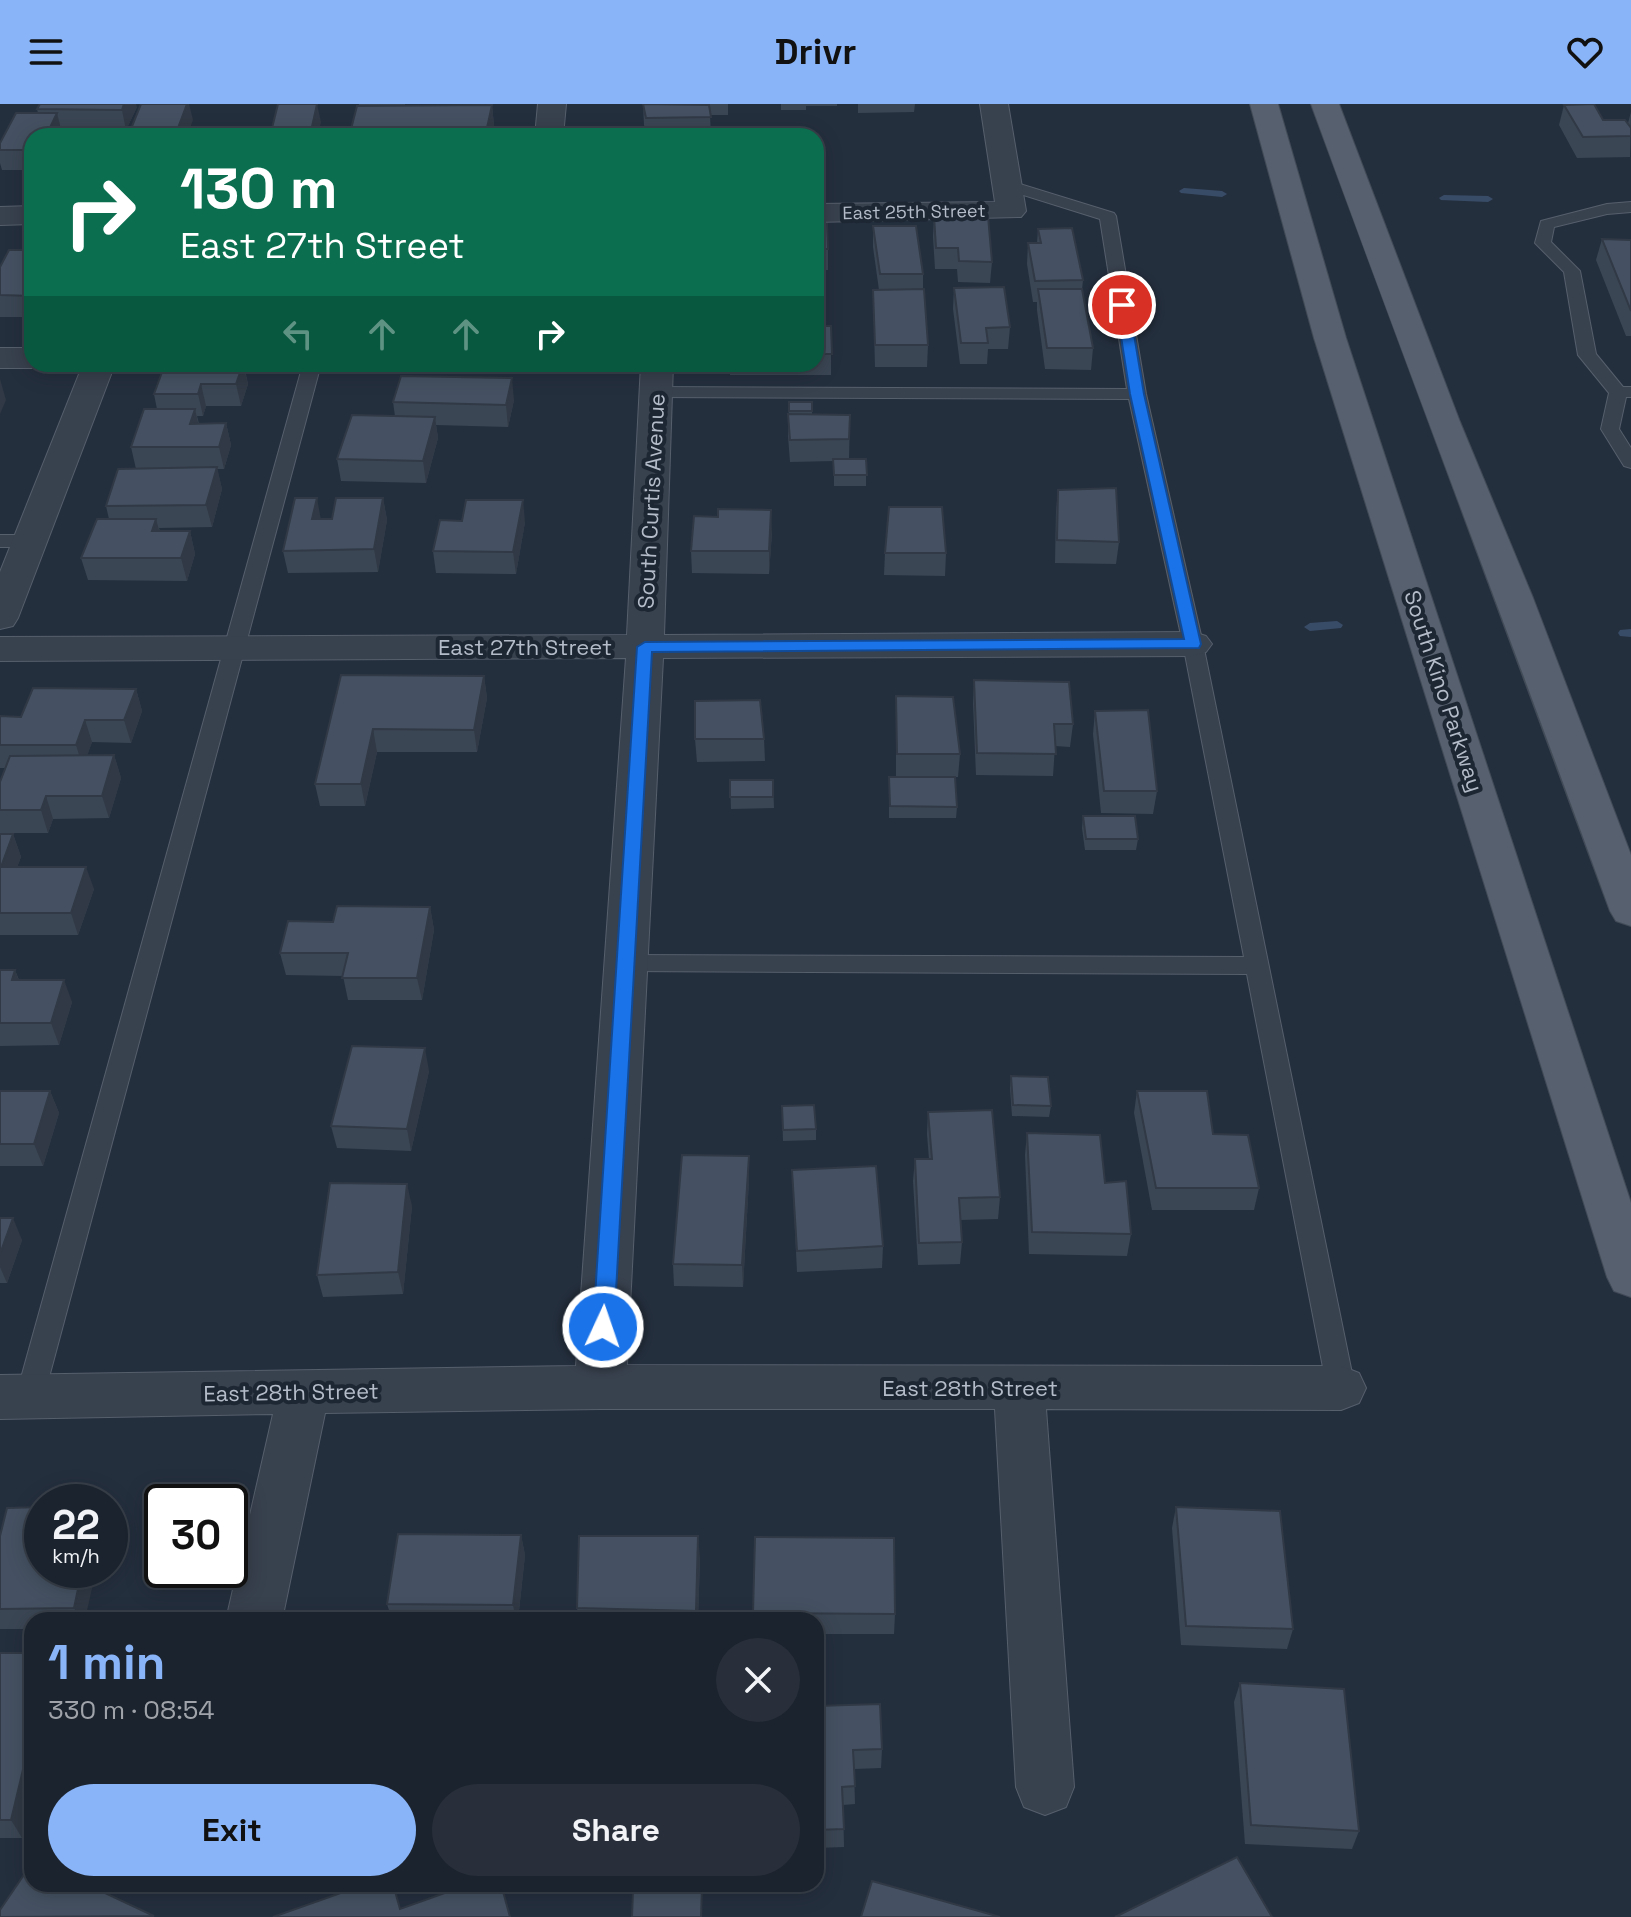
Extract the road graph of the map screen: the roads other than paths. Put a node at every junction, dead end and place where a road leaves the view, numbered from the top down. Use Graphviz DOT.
graph roads {
  1 [pos="552,104"];
  2 [pos="994,104"];
  3 [pos="1240,104"];
  4 [pos="1264,104"];
  5 [pos="1325,104"];
  6 [pos="1359,118"];
  7 [pos="550,128"];
  8 [pos="1009,198"];
  9 [pos="1631,207"];
  10 [pos="824,212"];
  11 [pos="24,215"];
  12 [pos="0,216"];
  13 [pos="1383,262"];
  14 [pos="1330,338"];
  15 [pos="0,358"];
  16 [pos="24,358"];
  17 [pos="95,372"];
  18 [pos="310,372"];
  19 [pos="657,378"];
  20 [pos="1624,392"];
  21 [pos="1137,394"];
  22 [pos="1631,462"];
  23 [pos="15,541"];
  24 [pos="0,618"];
  25 [pos="1193,644"];
  26 [pos="645,647"];
  27 [pos="235,648"];
  28 [pos="0,649"];
  29 [pos="1631,911"];
  30 [pos="625,963"];
  31 [pos="1257,966"];
  32 [pos="1631,1277"];
  33 [pos="591,1387"];
  34 [pos="1019,1388"];
  35 [pos="1341,1388"];
  36 [pos="304,1391"];
  37 [pos="15,1396"];
  38 [pos="256,1612"];
  39 [pos="1045,1787"];
  1 -- 7 [label="street"];
  2 -- 8 [label="street"];
  3 -- 14 [label="main road"];
  4 -- 14 [label="main road, South Kino Parkway"];
  5 -- 13 [label="main road"];
  6 -- 13 [label="main road"];
  8 -- 10 [label="street, East 25th Street"];
  8 -- 21 [label="lane"];
  9 -- 20 [label="lane"];
  11 -- 12 [label="street"];
  13 -- 29 [label="main road"];
  14 -- 32 [label="main road, South Kino Parkway"];
  15 -- 16 [label="street"];
  17 -- 23 [label="street"];
  18 -- 27 [label="lane"];
  19 -- 21 [label="lane"];
  19 -- 26 [label="street, South Curtis Avenue"];
  20 -- 22 [label="lane"];
  21 -- 25 [label="lane"];
  23 -- 24 [label="street"];
  25 -- 26 [label="street, East 27th Street"];
  25 -- 31 [label="lane"];
  26 -- 27 [label="street, East 27th Street"];
  26 -- 30 [label="street, South Curtis Avenue"];
  27 -- 28 [label="street, East 27th Street"];
  27 -- 37 [label="lane"];
  30 -- 31 [label="lane"];
  30 -- 33 [label="street, South Curtis Avenue"];
  31 -- 35 [label="lane"];
  33 -- 34 [label="street, East 28th Street"];
  33 -- 36 [label="street, East 28th Street"];
  34 -- 35 [label="street, East 28th Street"];
  34 -- 39 [label="street"];
  36 -- 37 [label="street, East 28th Street"];
  36 -- 38 [label="street"];
}
